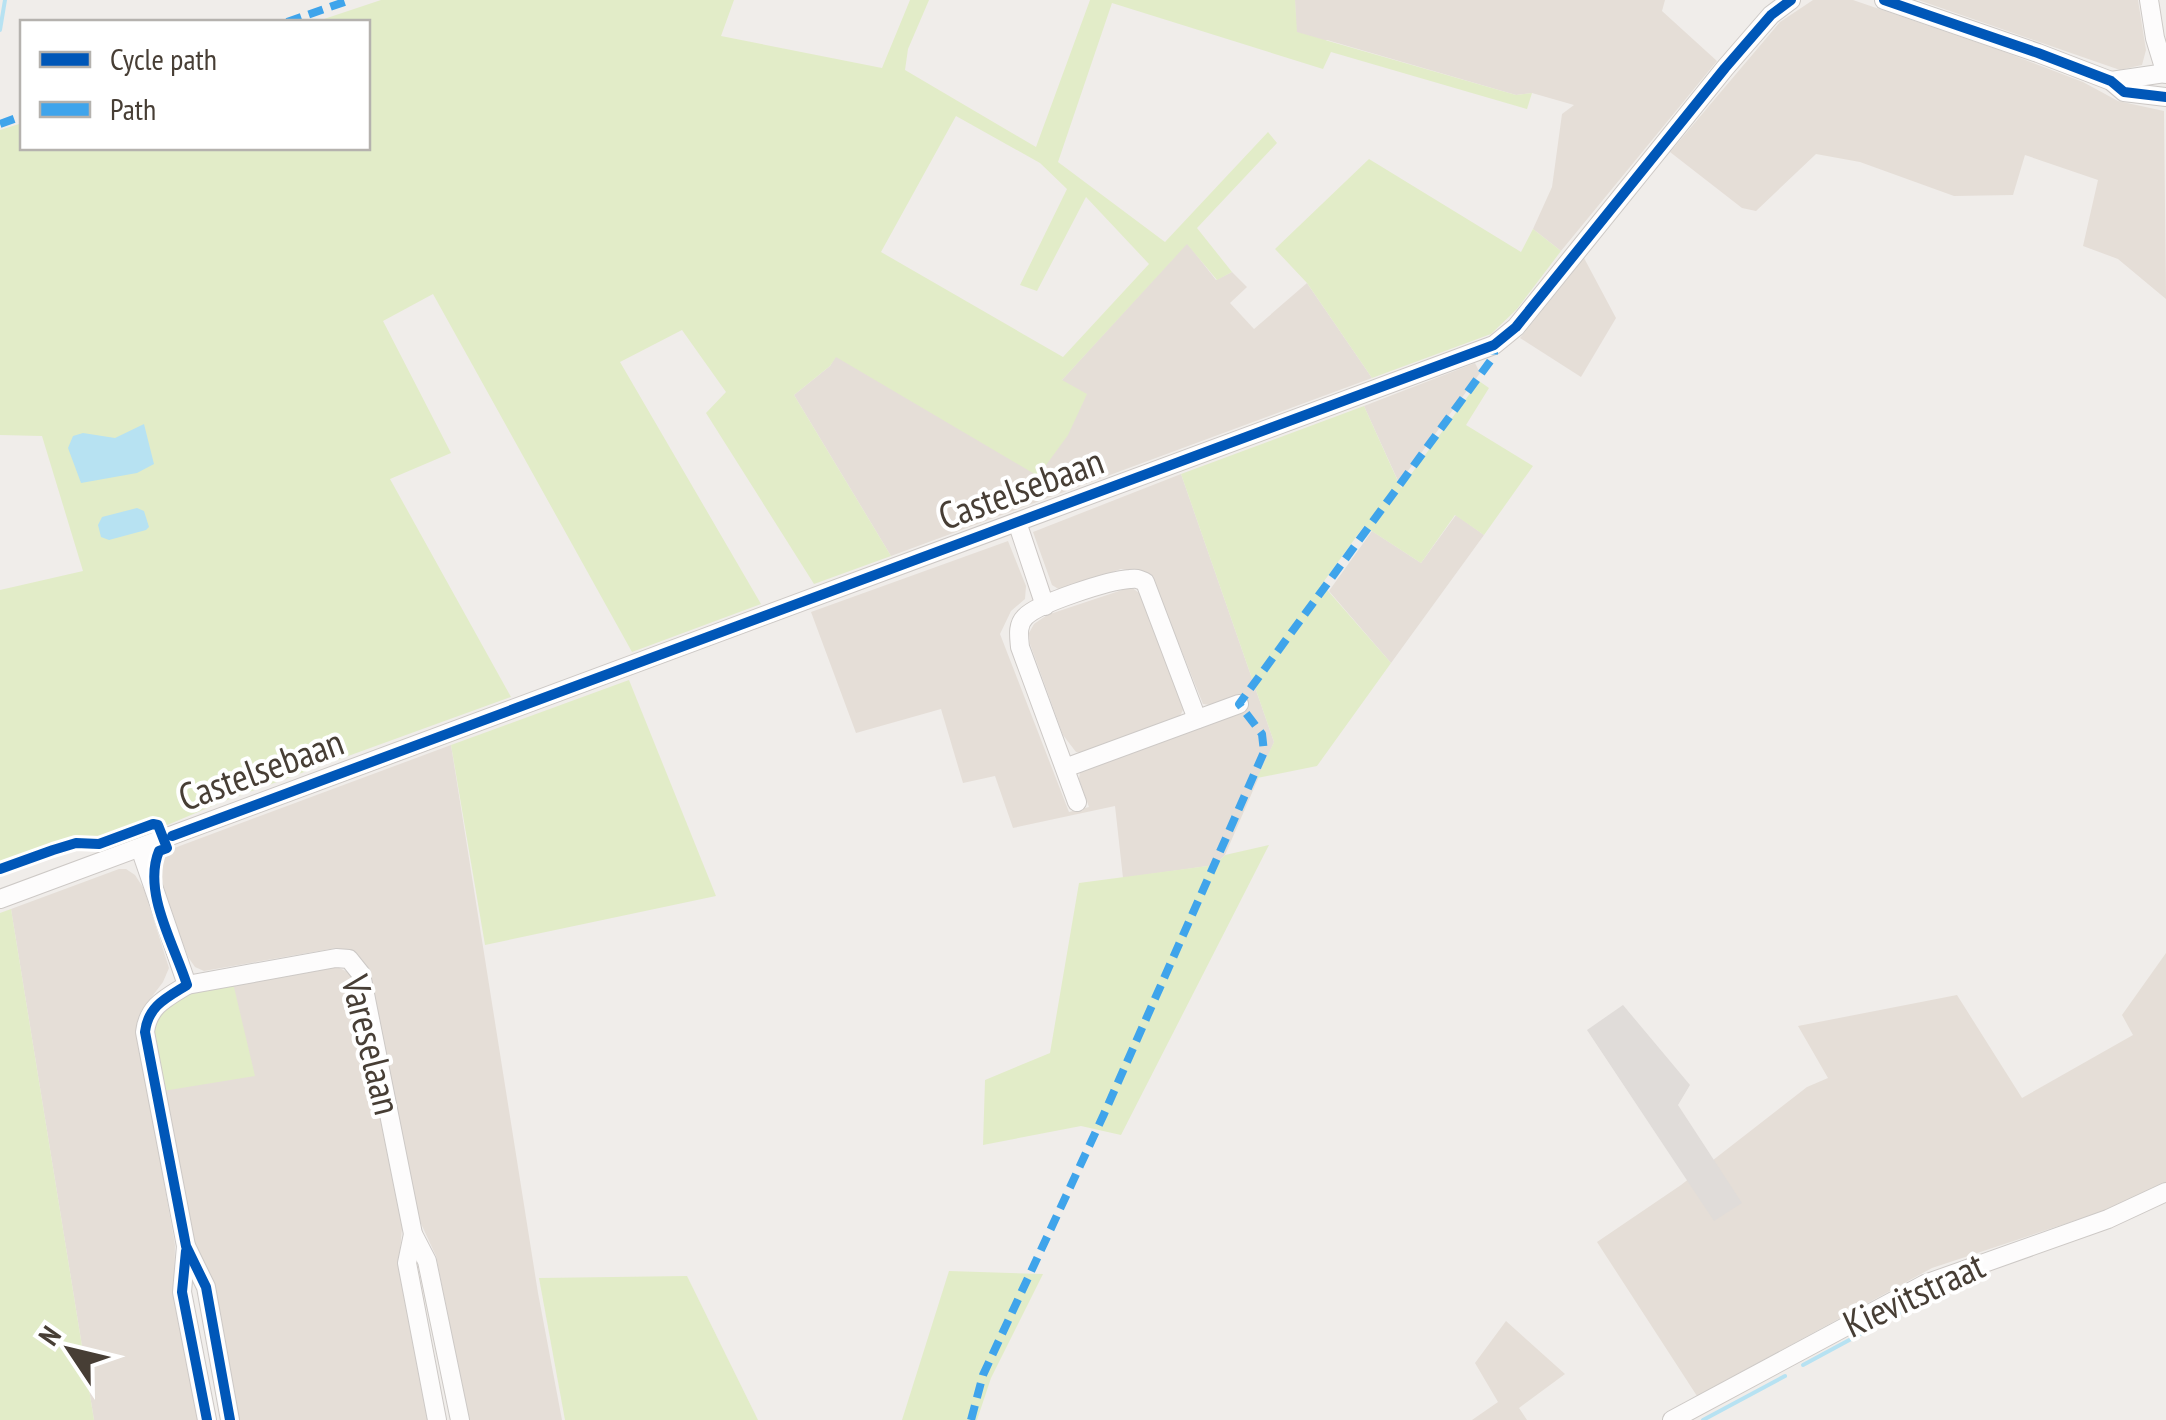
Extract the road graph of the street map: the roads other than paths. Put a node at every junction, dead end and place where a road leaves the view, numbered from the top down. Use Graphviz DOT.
graph roads {
  1 [pos="1791,0"];
  2 [pos="1884,0"];
  3 [pos="2148,0"];
  4 [pos="2166,74"];
  5 [pos="2111,81"];
  6 [pos="2166,96"];
  7 [pos="1017,522"];
  8 [pos="1045,606"];
  9 [pos="1240,704"];
  10 [pos="1198,720"];
  11 [pos="1065,768"];
  12 [pos="1077,802"];
  13 [pos="140,848"];
  14 [pos="0,899"];
  15 [pos="187,985"];
  16 [pos="2166,1192"];
  17 [pos="413,1234"];
  18 [pos="186,1246"];
  19 [pos="207,1420"];
  20 [pos="230,1420"];
  21 [pos="437,1420"];
  22 [pos="460,1420"];
  23 [pos="1672,1420"];
  1 -- 7 [label="street, Castelsebaan"];
  2 -- 5 [label="street"];
  3 -- 4 [label="street"];
  4 -- 5 [label="street"];
  5 -- 6 [label="street"];
  7 -- 8 [label="street"];
  7 -- 13 [label="street, Castelsebaan"];
  8 -- 10 [label="street"];
  8 -- 11 [label="street"];
  9 -- 10 [label="street"];
  10 -- 11 [label="street"];
  11 -- 12 [label="street"];
  13 -- 14 [label="street, Castelsebaan"];
  13 -- 15 [label="street"];
  15 -- 17 [label="street, Vareselaan"];
  15 -- 18 [label="street"];
  16 -- 23 [label="street, Kievitstraat"];
  17 -- 21 [label="street, Vareselaan"];
  17 -- 22 [label="street, Vareselaan"];
  18 -- 19 [label="street"];
  18 -- 20 [label="street"];
}
